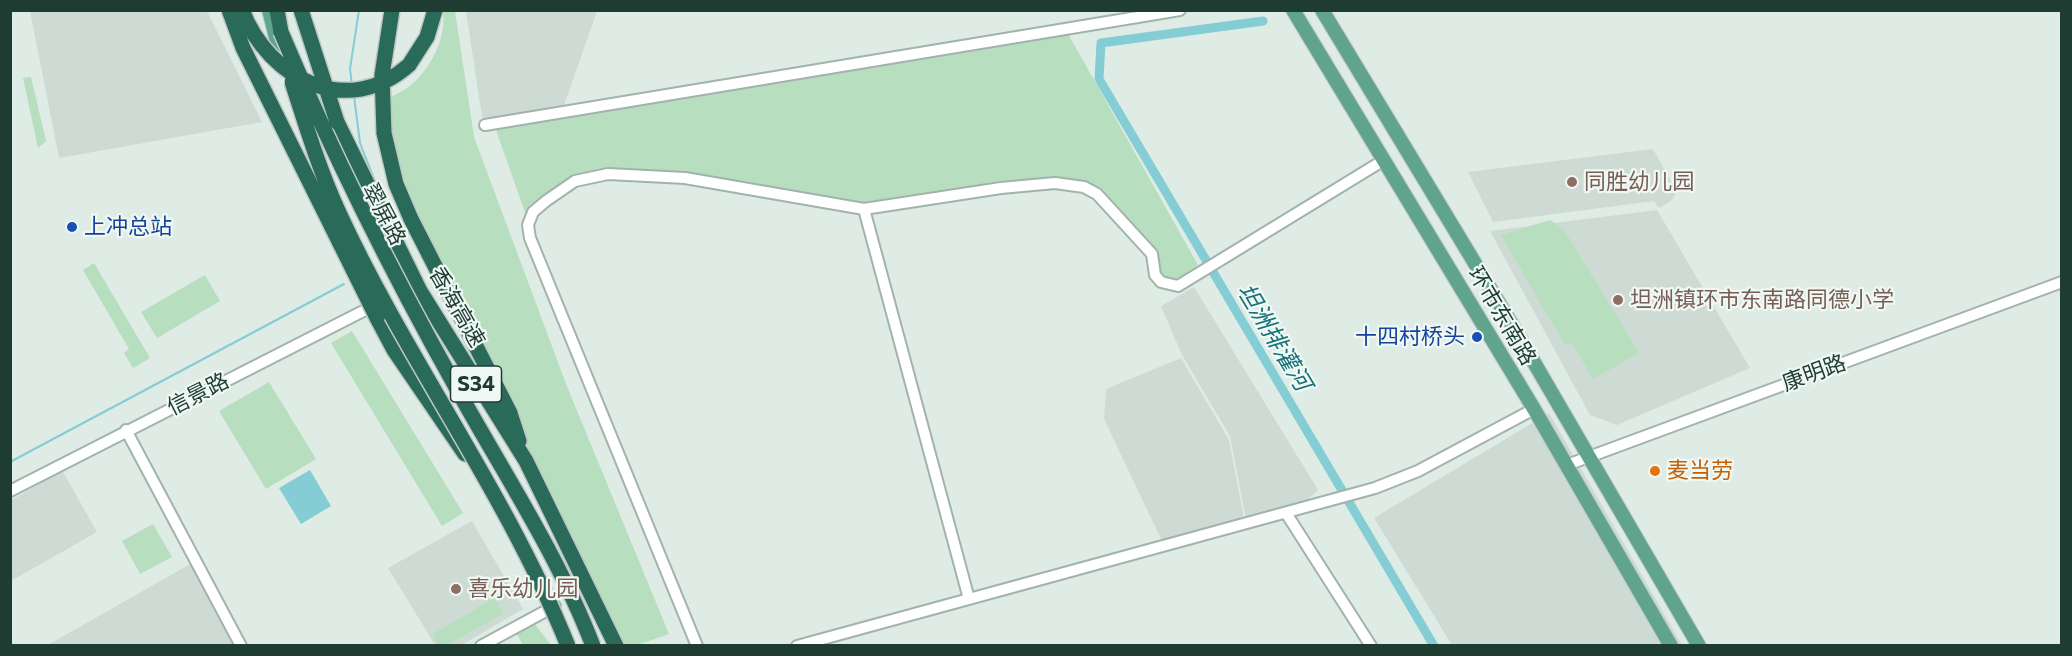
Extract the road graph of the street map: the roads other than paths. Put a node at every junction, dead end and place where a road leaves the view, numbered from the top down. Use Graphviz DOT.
graph roads {
  1 [pos="229,10"];
  2 [pos="242,10"];
  3 [pos="269,10"];
  4 [pos="277,10"];
  5 [pos="283,10"];
  6 [pos="301,10"];
  7 [pos="392,10"];
  8 [pos="435,10"];
  9 [pos="1180,10"];
  10 [pos="1293,10"];
  11 [pos="1322,10"];
  12 [pos="281,32"];
  13 [pos="485,125"];
  14 [pos="1384,160"];
  15 [pos="864,209"];
  16 [pos="2061,282"];
  17 [pos="388,299"];
  18 [pos="1534,408"];
  19 [pos="126,430"];
  20 [pos="1587,456"];
  21 [pos="526,461"];
  22 [pos="1567,465"];
  23 [pos="490,490"];
  24 [pos="10,491"];
  25 [pos="1286,513"];
  26 [pos="969,599"];
  27 [pos="555,606"];
  28 [pos="486,643"];
  29 [pos="241,645"];
  30 [pos="568,645"];
  31 [pos="575,645"];
  32 [pos="595,645"];
  33 [pos="616,645"];
  34 [pos="698,645"];
  35 [pos="797,645"];
  36 [pos="1371,645"];
  37 [pos="1671,645"];
  38 [pos="1699,645"];
  1 -- 23 [label="highway, bridge"];
  2 -- 8 [label="highway, bridge"];
  3 -- 17 [label="main road, 翠屏路"];
  4 -- 12 [label="highway, 香海高速 / S34"];
  5 -- 32 [label="main road, 翠屏路"];
  6 -- 21 [label="highway, 香海高速 / S34, bridge"];
  7 -- 21 [label="highway, bridge"];
  9 -- 13 [label="street"];
  10 -- 14 [label="main road, 环市东南路"];
  11 -- 20 [label="main road, 环市东南路"];
  12 -- 23 [label="highway, bridge"];
  12 -- 32 [label="highway, 香海高速 / S34, bridge"];
  14 -- 15 [label="street"];
  14 -- 18 [label="main road, 环市东南路"];
  15 -- 26 [label="street"];
  15 -- 34 [label="street"];
  16 -- 20 [label="street, 康明路"];
  17 -- 19 [label="street, 信景路"];
  17 -- 27 [label="main road, 翠屏路"];
  18 -- 22 [label="main road, 环市东南路"];
  18 -- 25 [label="street"];
  19 -- 24 [label="street, 信景路"];
  19 -- 29 [label="street"];
  20 -- 22 [label="street, 康明路"];
  20 -- 38 [label="main road, 环市东南路"];
  21 -- 33 [label="highway, 香海高速 / S34"];
  22 -- 37 [label="main road, 环市东南路"];
  23 -- 30 [label="highway, bridge"];
  25 -- 26 [label="street"];
  25 -- 36 [label="street"];
  26 -- 35 [label="street"];
  27 -- 28 [label="street"];
  27 -- 31 [label="main road, 翠屏路"];
}
